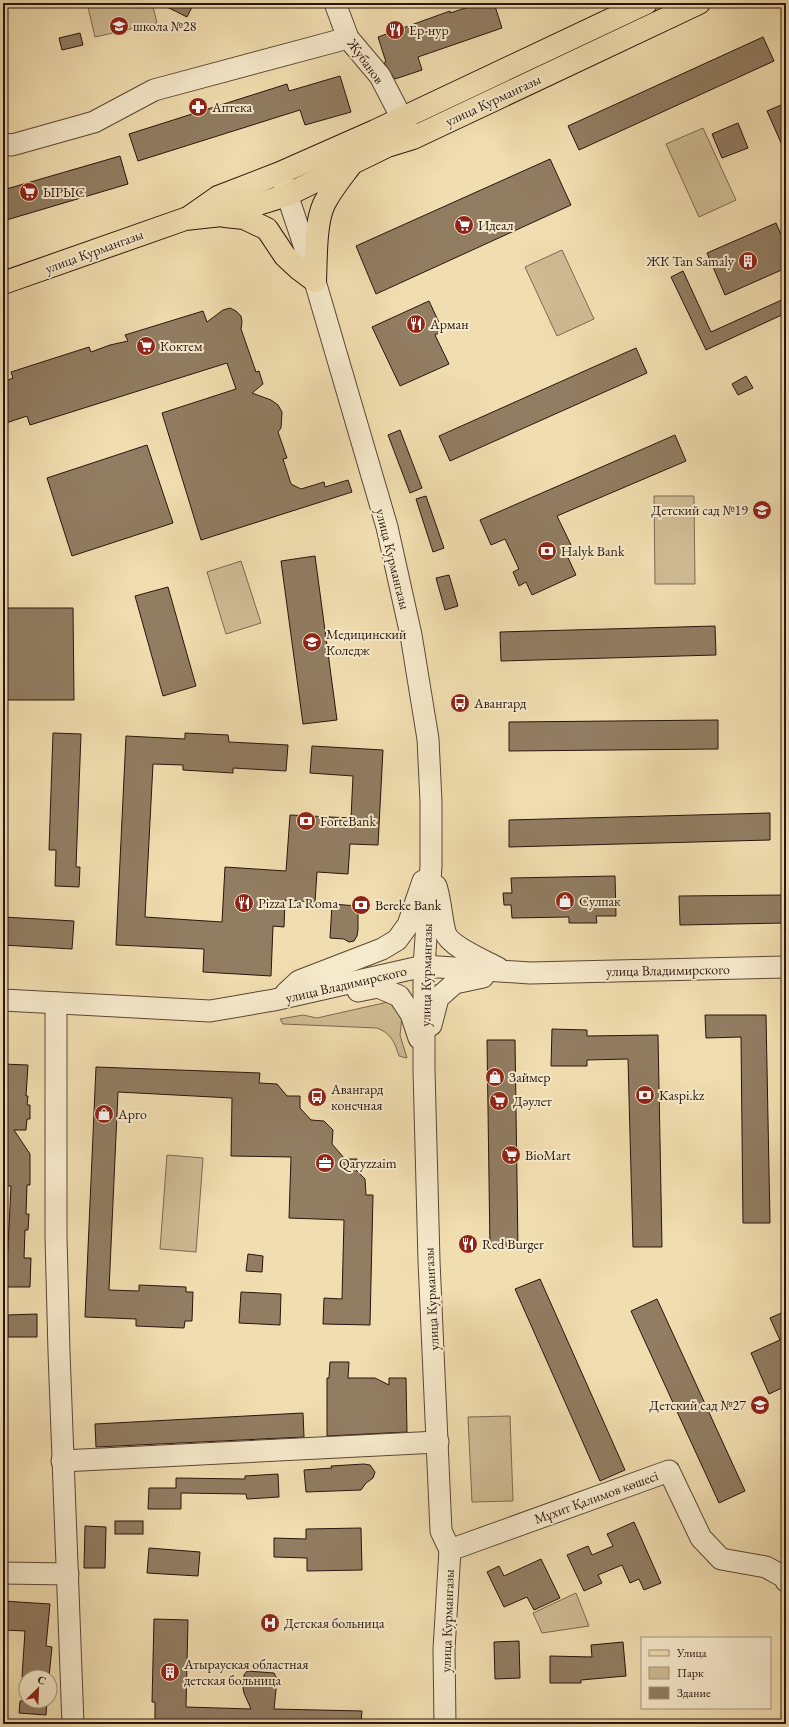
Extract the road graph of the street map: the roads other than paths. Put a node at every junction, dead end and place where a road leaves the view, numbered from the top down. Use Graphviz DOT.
graph roads {
  1 [pos="335,3"];
  2 [pos="646,3"];
  3 [pos="699,3"];
  4 [pos="348,38"];
  5 [pos="401,119"];
  6 [pos="413,138"];
  7 [pos="3,144"];
  8 [pos="353,163"];
  9 [pos="280,173"];
  10 [pos="287,195"];
  11 [pos="222,216"];
  12 [pos="186,219"];
  13 [pos="315,281"];
  14 [pos="3,283"];
  15 [pos="431,866"];
  16 [pos="424,966"];
  17 [pos="786,967"];
  18 [pos="506,972"];
  19 [pos="280,999"];
  20 [pos="3,1000"];
  21 [pos="56,1003"];
  22 [pos="424,1053"];
  23 [pos="438,1442"];
  24 [pos="62,1461"];
  25 [pos="450,1550"];
  26 [pos="3,1573"];
  27 [pos="68,1574"];
  28 [pos="786,1581"];
  29 [pos="72,1724"];
  30 [pos="445,1724"];
  1 -- 4 [label="street, Жубанов"];
  2 -- 5 [label="main road, улица Курмангазы"];
  3 -- 6 [label="main road, улица Курмангазы"];
  4 -- 5 [label="street, Жубанов"];
  4 -- 7 [label="street"];
  5 -- 6 [label="street, Жубанов"];
  5 -- 9 [label="main road, улица Курмангазы"];
  6 -- 8 [label="main road, улица Курмангазы"];
  8 -- 10 [label="main road, улица Курмангазы"];
  8 -- 13 [label="main road"];
  9 -- 10 [label="street, улица Курмангазы"];
  9 -- 12 [label="main road, улица Курмангазы"];
  10 -- 11 [label="main road, улица Курмангазы"];
  10 -- 13 [label="street, улица Курмангазы"];
  11 -- 12 [label="main road, улица Курмангазы"];
  11 -- 13 [label="main road"];
  12 -- 14 [label="main road, улица Курмангазы"];
  13 -- 15 [label="street, улица Курмангазы"];
  15 -- 16 [label="street, улица Курмангазы"];
  15 -- 18 [label="street"];
  15 -- 19 [label="street"];
  16 -- 18 [label="street, улица Владимирского"];
  16 -- 19 [label="street, улица Владимирского"];
  16 -- 22 [label="street, улица Курмангазы"];
  17 -- 18 [label="street, улица Владимирского"];
  18 -- 22 [label="street"];
  19 -- 21 [label="street, улица Владимирского"];
  19 -- 22 [label="street"];
  20 -- 21 [label="street, улица Владимирского"];
  21 -- 24 [label="street"];
  22 -- 23 [label="street, улица Курмангазы"];
  23 -- 24 [label="street"];
  23 -- 25 [label="street, улица Курмангазы"];
  24 -- 27 [label="street"];
  25 -- 28 [label="street, Мұхит Қалимов көшесі"];
  25 -- 30 [label="street, улица Курмангазы"];
  26 -- 27 [label="street"];
  27 -- 29 [label="street"];
}
